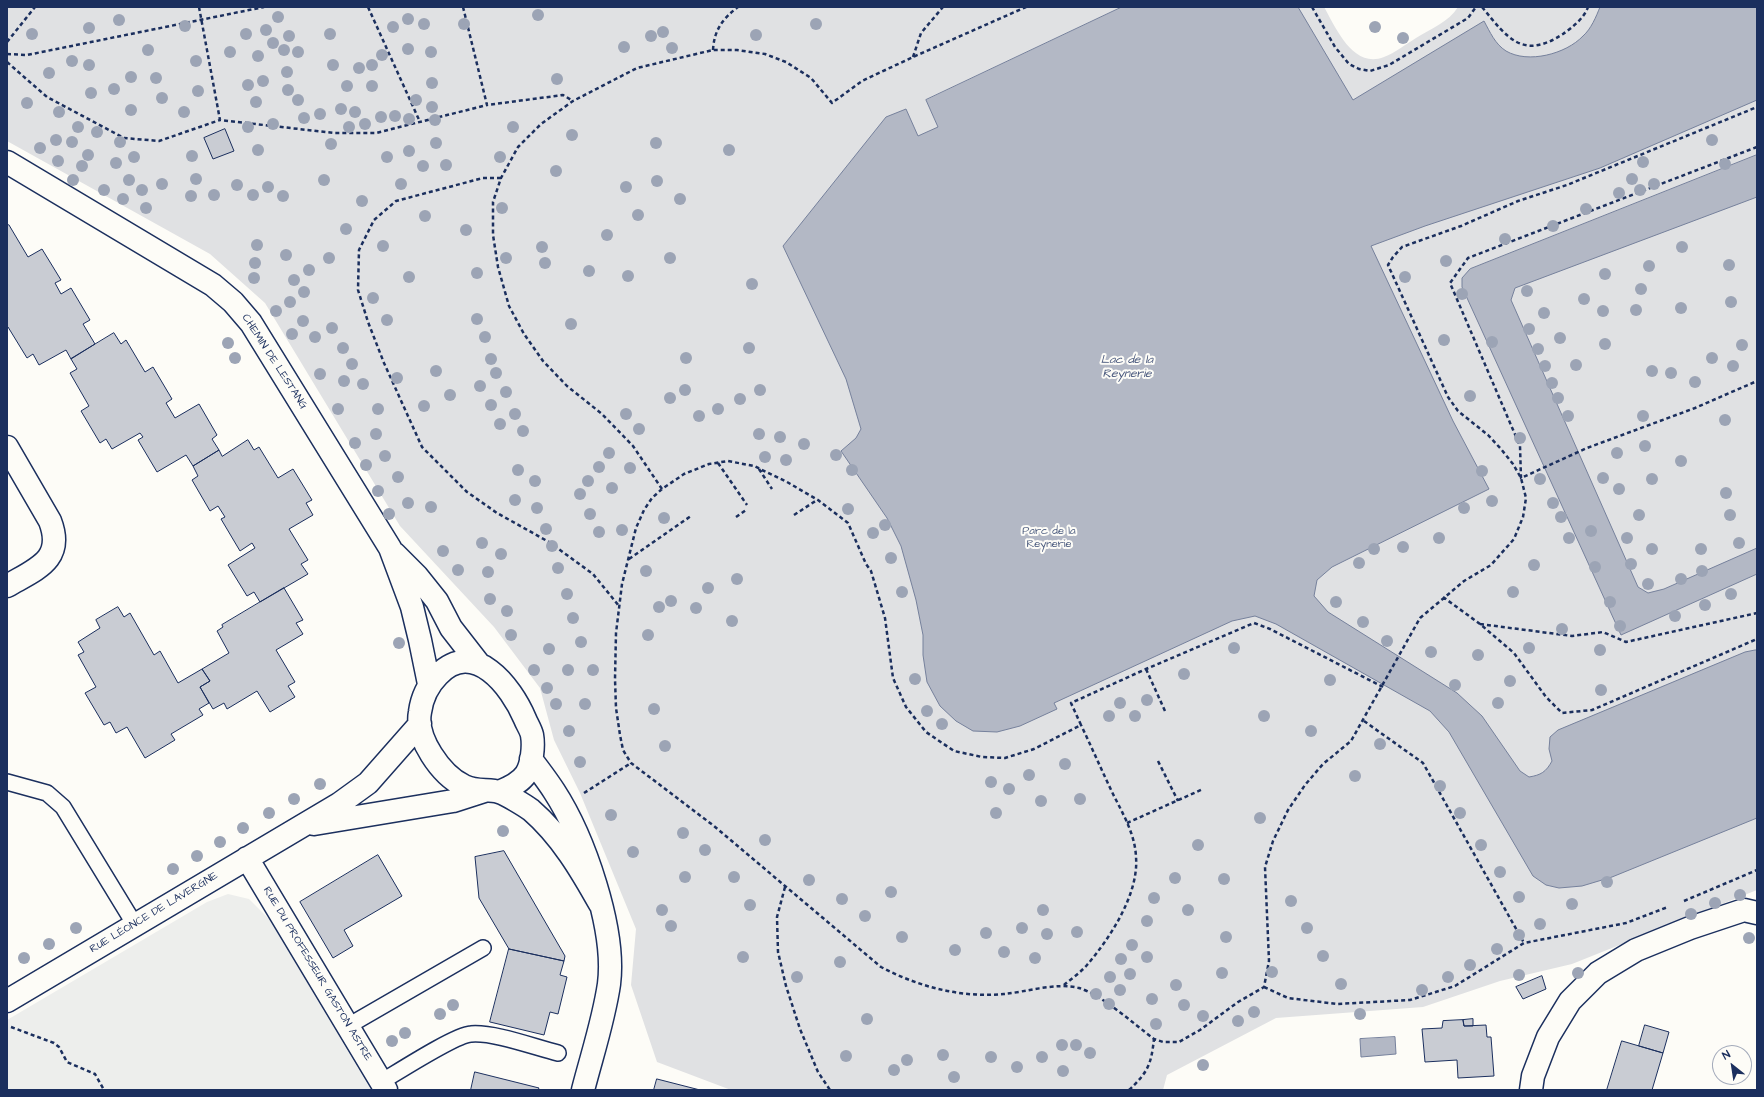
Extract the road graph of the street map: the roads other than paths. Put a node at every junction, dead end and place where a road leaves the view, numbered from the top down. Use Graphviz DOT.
graph roads {
  1 [pos="7,162"];
  2 [pos="7,447"];
  3 [pos="390,548"];
  4 [pos="7,586"];
  5 [pos="479,664"];
  6 [pos="429,684"];
  7 [pos="420,724"];
  8 [pos="531,759"];
  9 [pos="7,782"];
  10 [pos="491,792"];
  11 [pos="300,826"];
  12 [pos="247,858"];
  13 [pos="600,904"];
  14 [pos="1757,913"];
  15 [pos="135,925"];
  16 [pos="483,948"];
  17 [pos="7,1001"];
  18 [pos="348,1026"];
  19 [pos="558,1053"];
  20 [pos="384,1086"];
  21 [pos="583,1090"];
  22 [pos="1531,1090"];
  1 -- 3 [label="street, CHEMIN DE LESTANG"];
  2 -- 4 [label="street"];
  3 -- 5 [label="street, CHEMIN DE LESTANG"];
  3 -- 6 [label="street, CHEMIN DE LESTANG"];
  5 -- 6 [label="street"];
  5 -- 8 [label="street, CHEMIN DE LESTANG"];
  6 -- 7 [label="street"];
  7 -- 10 [label="street"];
  7 -- 11 [label="street, RUE LÉONCE DE LAVERGNE"];
  8 -- 10 [label="street, CHEMIN DE LESTANG"];
  8 -- 13 [label="street"];
  9 -- 15 [label="lane"];
  10 -- 11 [label="street, RUE LÉONCE DE LAVERGNE"];
  10 -- 13 [label="street"];
  11 -- 12 [label="street, RUE LÉONCE DE LAVERGNE"];
  12 -- 15 [label="street, RUE LÉONCE DE LAVERGNE"];
  12 -- 18 [label="street, RUE DU PROFESSEUR GASTON ASTRE"];
  13 -- 21 [label="street"];
  14 -- 22 [label="street"];
  15 -- 17 [label="street, RUE LÉONCE DE LAVERGNE"];
  16 -- 18 [label="lane"];
  18 -- 20 [label="street, RUE DU PROFESSEUR GASTON ASTRE"];
  19 -- 20 [label="lane"];
}
